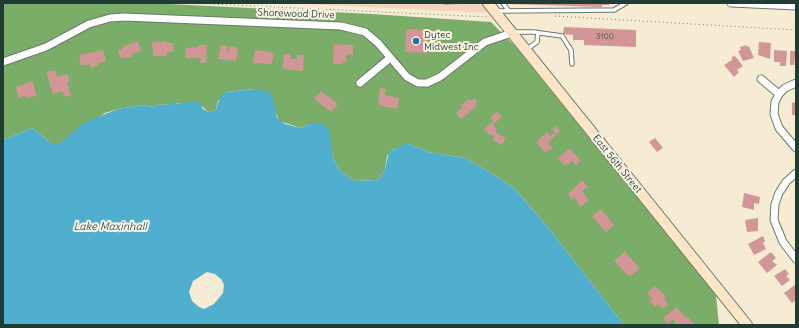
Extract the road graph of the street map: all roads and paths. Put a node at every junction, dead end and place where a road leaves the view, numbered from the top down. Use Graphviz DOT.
graph roads {
  1 [pos="503,3"];
  2 [pos="626,3"];
  3 [pos="731,3"];
  4 [pos="492,6"];
  5 [pos="796,6"];
  6 [pos="508,10"];
  7 [pos="512,32"];
  8 [pos="538,33"];
  9 [pos="526,50"];
  10 [pos="390,58"];
  11 [pos="3,62"];
  12 [pos="572,64"];
  13 [pos="761,79"];
  14 [pos="360,82"];
  15 [pos="796,83"];
  16 [pos="779,94"];
  17 [pos="796,148"];
  18 [pos="796,173"];
  19 [pos="796,259"];
  20 [pos="747,325"];
  1 -- 6 [label="lane"];
  2 -- 6 [label="lane"];
  3 -- 5 [label="street"];
  4 -- 6 [label="lane"];
  4 -- 7 [label="street, East 56th Street"];
  7 -- 8 [label="lane"];
  7 -- 9 [label="street, East 56th Street"];
  7 -- 10 [label="street, Shorewood Drive"];
  8 -- 9 [label="lane"];
  8 -- 12 [label="lane"];
  9 -- 20 [label="street, East 56th Street"];
  10 -- 11 [label="street, Shorewood Drive"];
  10 -- 14 [label="street"];
  13 -- 16 [label="street"];
  15 -- 16 [label="street"];
  16 -- 17 [label="street"];
  18 -- 19 [label="street"];
}
